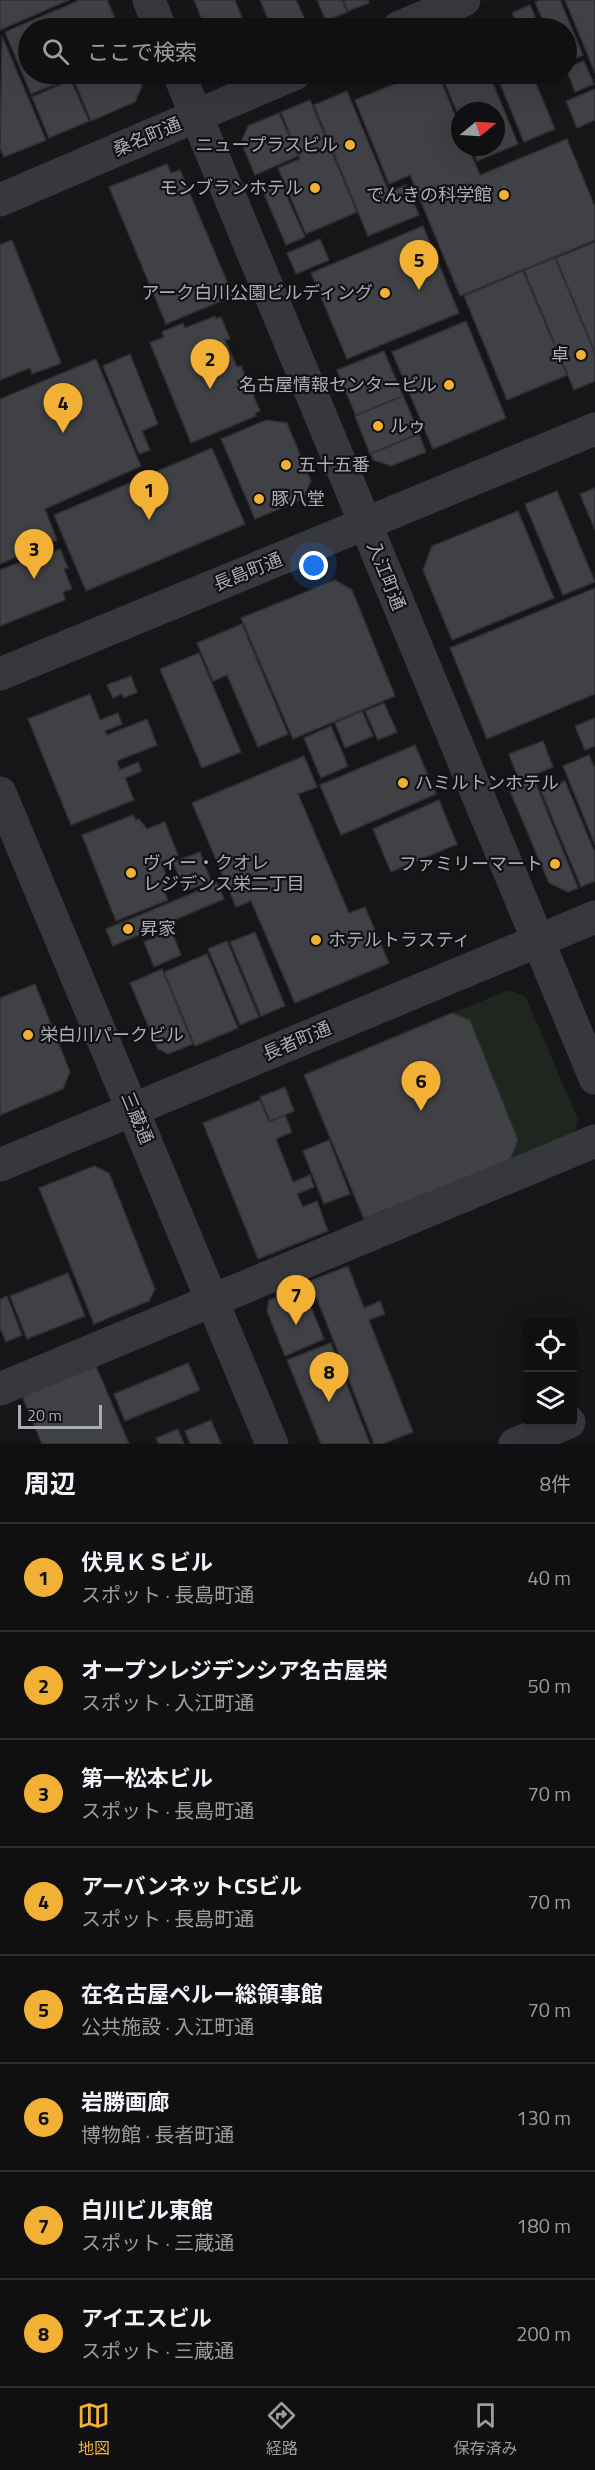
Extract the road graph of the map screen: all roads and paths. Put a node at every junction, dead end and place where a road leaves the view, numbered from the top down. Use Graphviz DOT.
graph roads {
  1 [pos="148,0"];
  2 [pos="464,0"];
  3 [pos="156,18"];
  4 [pos="422,18"];
  5 [pos="183,84"];
  6 [pos="271,84"];
  7 [pos="197,116"];
  8 [pos="0,200"];
  9 [pos="595,429"];
  10 [pos="365,523"];
  11 [pos="0,675"];
  12 [pos="0,793"];
  13 [pos="595,917"];
  14 [pos="537,941"];
  15 [pos="595,1078"];
  16 [pos="133,1108"];
  17 [pos="595,1141"];
  18 [pos="0,1165"];
  19 [pos="213,1300"];
  20 [pos="0,1389"];
  21 [pos="595,1411"];
  22 [pos="577,1418"];
  23 [pos="559,1426"];
  24 [pos="272,1444"];
  25 [pos="515,1444"];
  1 -- 3 [label="street"];
  2 -- 4 [label="street"];
  5 -- 7 [label="street, 入江町通"];
  6 -- 7 [label="street, 桑名町通"];
  7 -- 8 [label="street, 桑名町通"];
  7 -- 10 [label="street, 入江町通"];
  9 -- 10 [label="street, 長島町通"];
  10 -- 11 [label="street, 長島町通"];
  10 -- 14 [label="street, 入江町通"];
  12 -- 16 [label="street, 三蔵通"];
  13 -- 14 [label="street, 長者町通"];
  14 -- 15 [label="street, 入江町通"];
  14 -- 16 [label="street, 長者町通"];
  16 -- 18 [label="street, 長者町通"];
  16 -- 19 [label="street, 三蔵通"];
  17 -- 19 [label="street"];
  19 -- 20 [label="street"];
  19 -- 24 [label="street, 三蔵通"];
  21 -- 22 [label="street"];
  23 -- 25 [label="street"];
}
